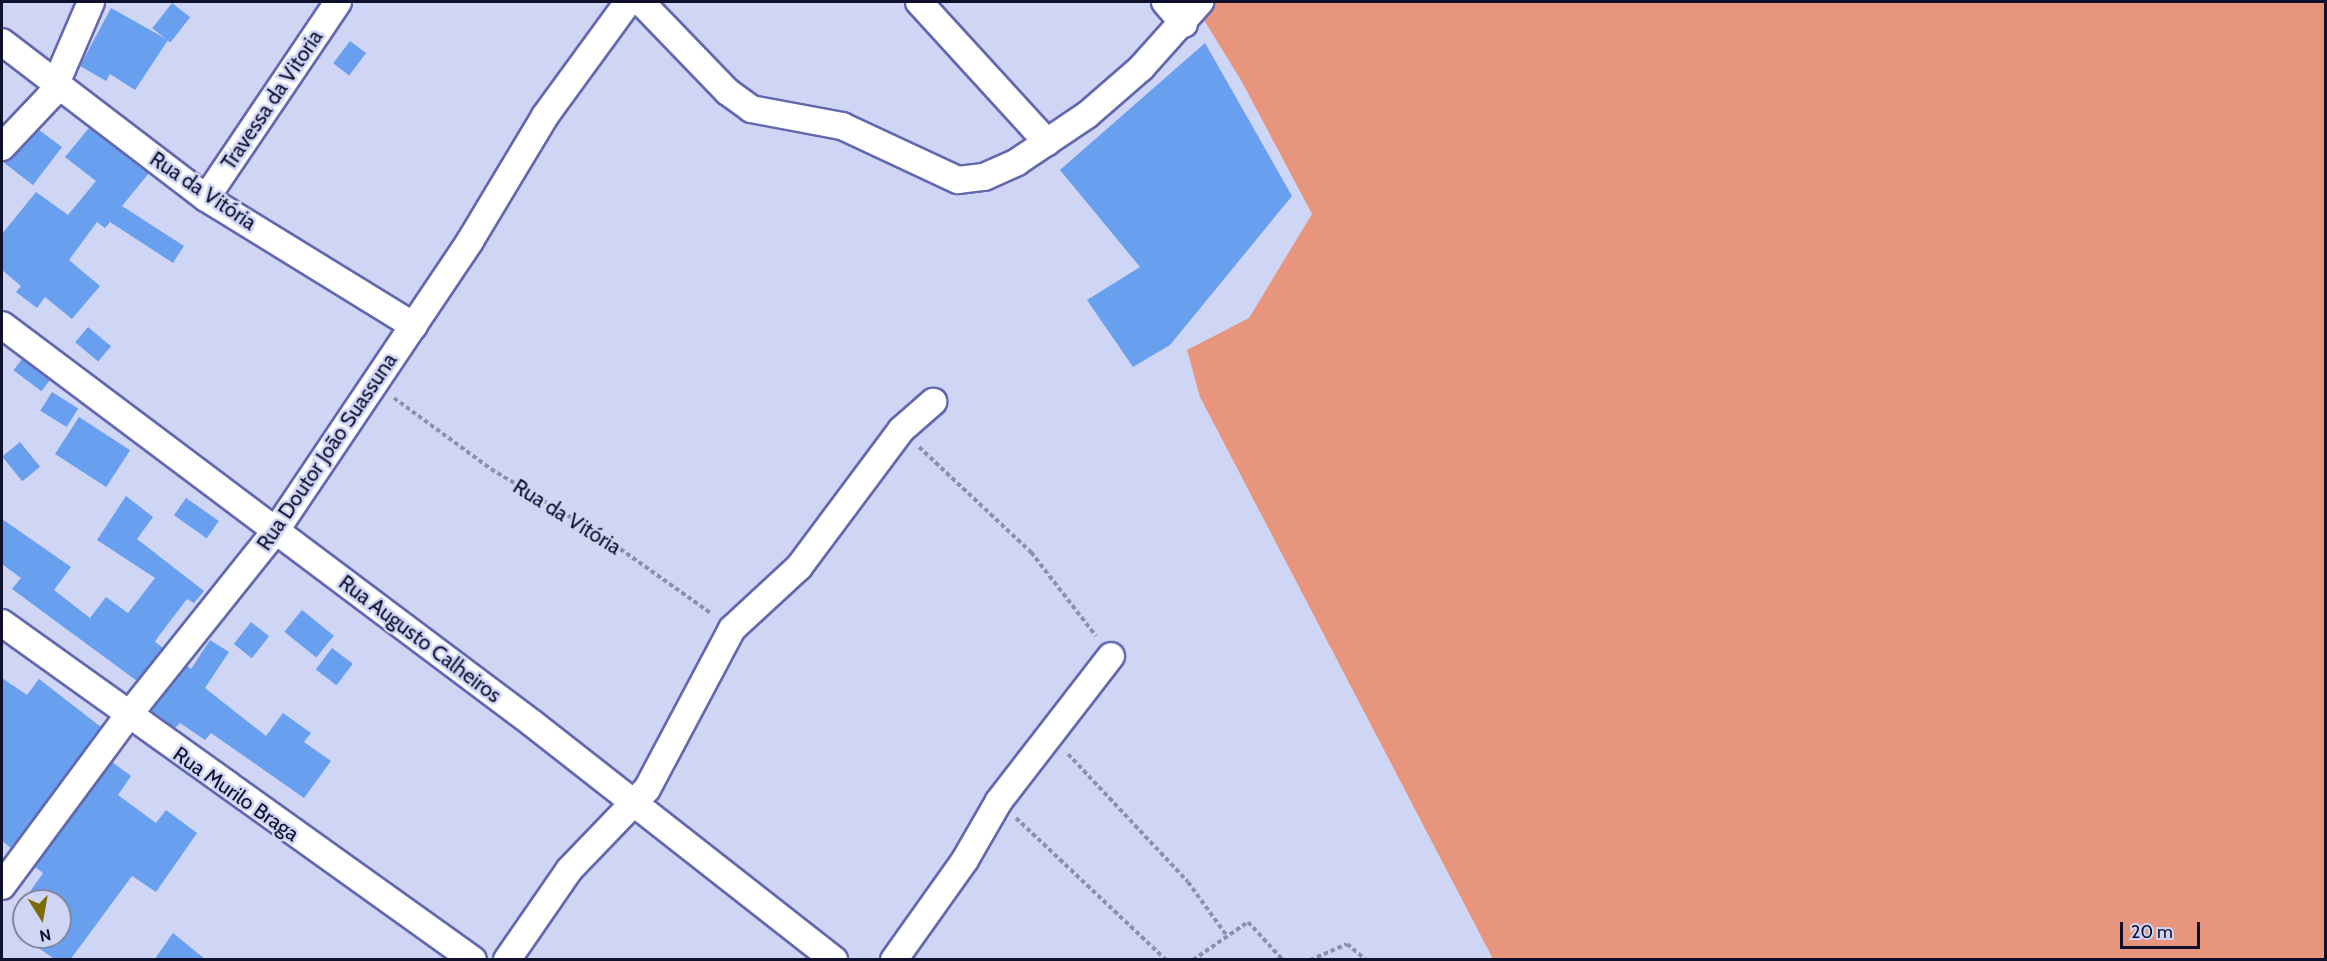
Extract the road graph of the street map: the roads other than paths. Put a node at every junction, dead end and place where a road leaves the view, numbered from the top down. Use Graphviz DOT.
graph roads {
  1 [pos="91,2"];
  2 [pos="338,2"];
  3 [pos="628,2"];
  4 [pos="641,2"];
  5 [pos="919,2"];
  6 [pos="1165,2"];
  7 [pos="1200,2"];
  8 [pos="1184,24"];
  9 [pos="2,42"];
  10 [pos="56,83"];
  11 [pos="1047,142"];
  12 [pos="2,147"];
  13 [pos="206,198"];
  14 [pos="2,325"];
  15 [pos="414,326"];
  16 [pos="933,402"];
  17 [pos="274,533"];
  18 [pos="2,623"];
  19 [pos="1111,656"];
  20 [pos="128,717"];
  21 [pos="637,804"];
  22 [pos="2,886"];
  23 [pos="473,960"];
  24 [pos="507,960"];
  25 [pos="834,960"];
  26 [pos="894,960"];
  1 -- 10 [label="street"];
  2 -- 13 [label="street, Travessa da Vitoria"];
  3 -- 15 [label="street, Rua Doutor João Suassuna"];
  4 -- 11 [label="street"];
  5 -- 11 [label="street"];
  6 -- 8 [label="street"];
  7 -- 8 [label="street"];
  8 -- 11 [label="street"];
  9 -- 10 [label="street, Rua da Vitória"];
  10 -- 12 [label="street"];
  10 -- 13 [label="street, Rua da Vitória"];
  13 -- 15 [label="street, Rua da Vitória"];
  14 -- 17 [label="street, Rua Augusto Calheiros"];
  15 -- 17 [label="street, Rua Doutor João Suassuna"];
  16 -- 21 [label="street"];
  17 -- 20 [label="street, Rua Doutor João Suassuna"];
  17 -- 21 [label="street, Rua Augusto Calheiros"];
  18 -- 20 [label="street, Rua Murilo Braga"];
  19 -- 26 [label="street"];
  20 -- 22 [label="street, Rua Doutor João Suassuna"];
  20 -- 23 [label="street, Rua Murilo Braga"];
  21 -- 24 [label="street"];
  21 -- 25 [label="street, Rua Augusto Calheiros"];
}
